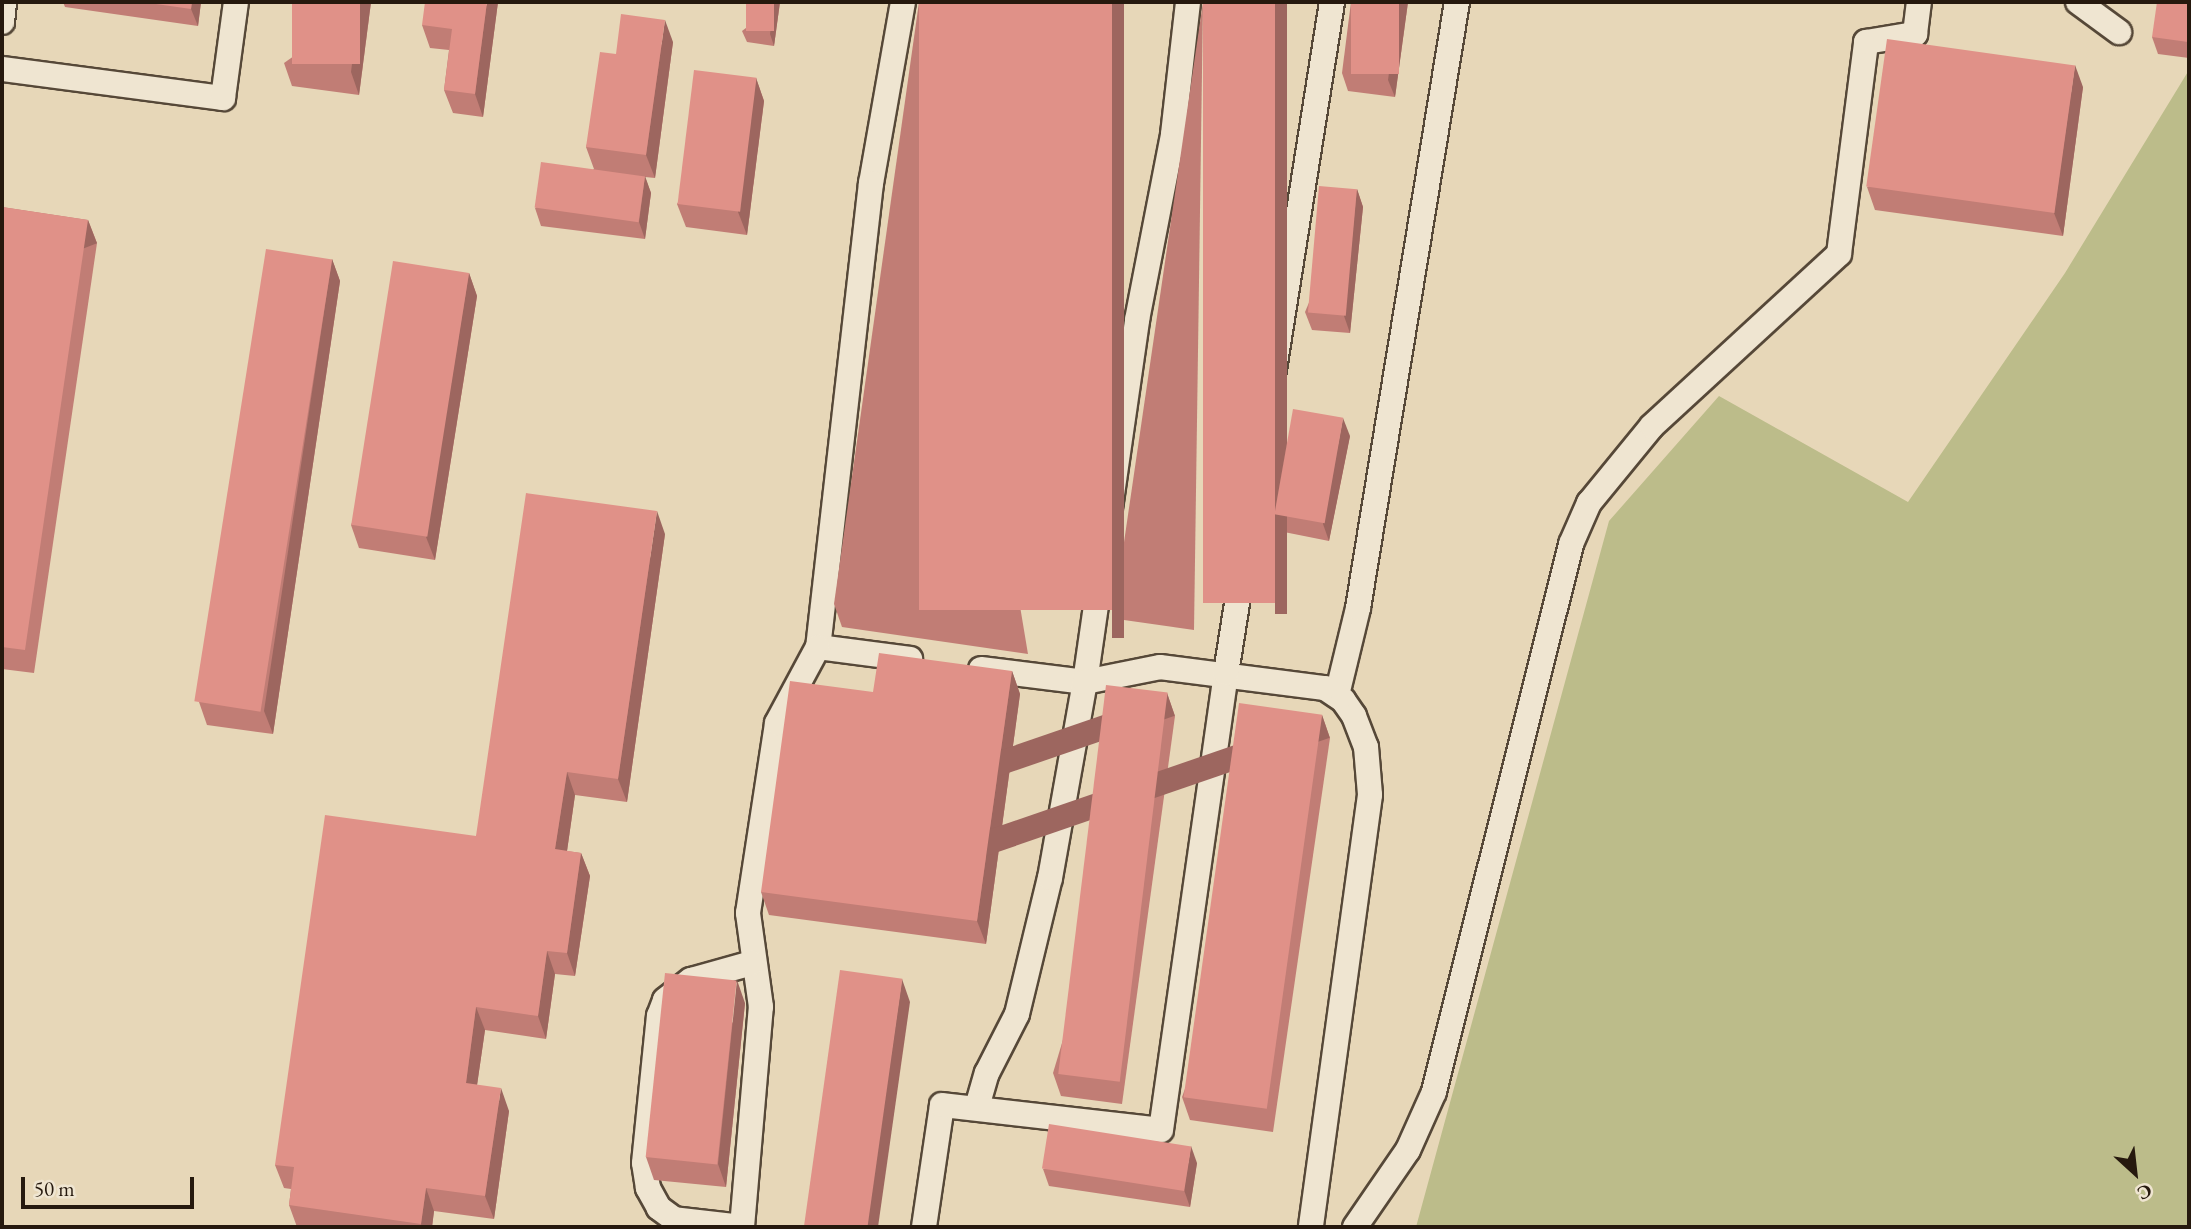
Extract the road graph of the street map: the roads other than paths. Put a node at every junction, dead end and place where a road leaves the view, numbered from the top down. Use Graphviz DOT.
graph roads {
  1 [pos="4,2"];
  2 [pos="236,2"];
  3 [pos="903,2"];
  4 [pos="1188,2"];
  5 [pos="1332,2"];
  6 [pos="1457,2"];
  7 [pos="1919,2"];
  8 [pos="2078,2"];
  9 [pos="2,22"];
  10 [pos="2119,32"];
  11 [pos="2,69"];
  12 [pos="818,647"];
  13 [pos="1226,673"];
  14 [pos="1085,682"];
  15 [pos="1337,695"];
  16 [pos="752,963"];
  17 [pos="977,1107"];
  18 [pos="742,1227"];
  19 [pos="924,1227"];
  20 [pos="1311,1227"];
  21 [pos="1355,1227"];
  1 -- 9 [label="lane"];
  2 -- 11 [label="lane"];
  3 -- 12 [label="lane"];
  4 -- 14 [label="lane"];
  5 -- 13 [label="lane"];
  6 -- 15 [label="lane"];
  7 -- 21 [label="lane"];
  8 -- 10 [label="lane"];
  12 -- 14 [label="lane"];
  12 -- 16 [label="lane"];
  13 -- 14 [label="lane"];
  13 -- 15 [label="lane"];
  13 -- 17 [label="lane"];
  14 -- 17 [label="lane"];
  15 -- 20 [label="lane"];
  16 -- 18 [label="lane"];
  16 -- 18 [label="lane"];
  17 -- 19 [label="lane"];
}
